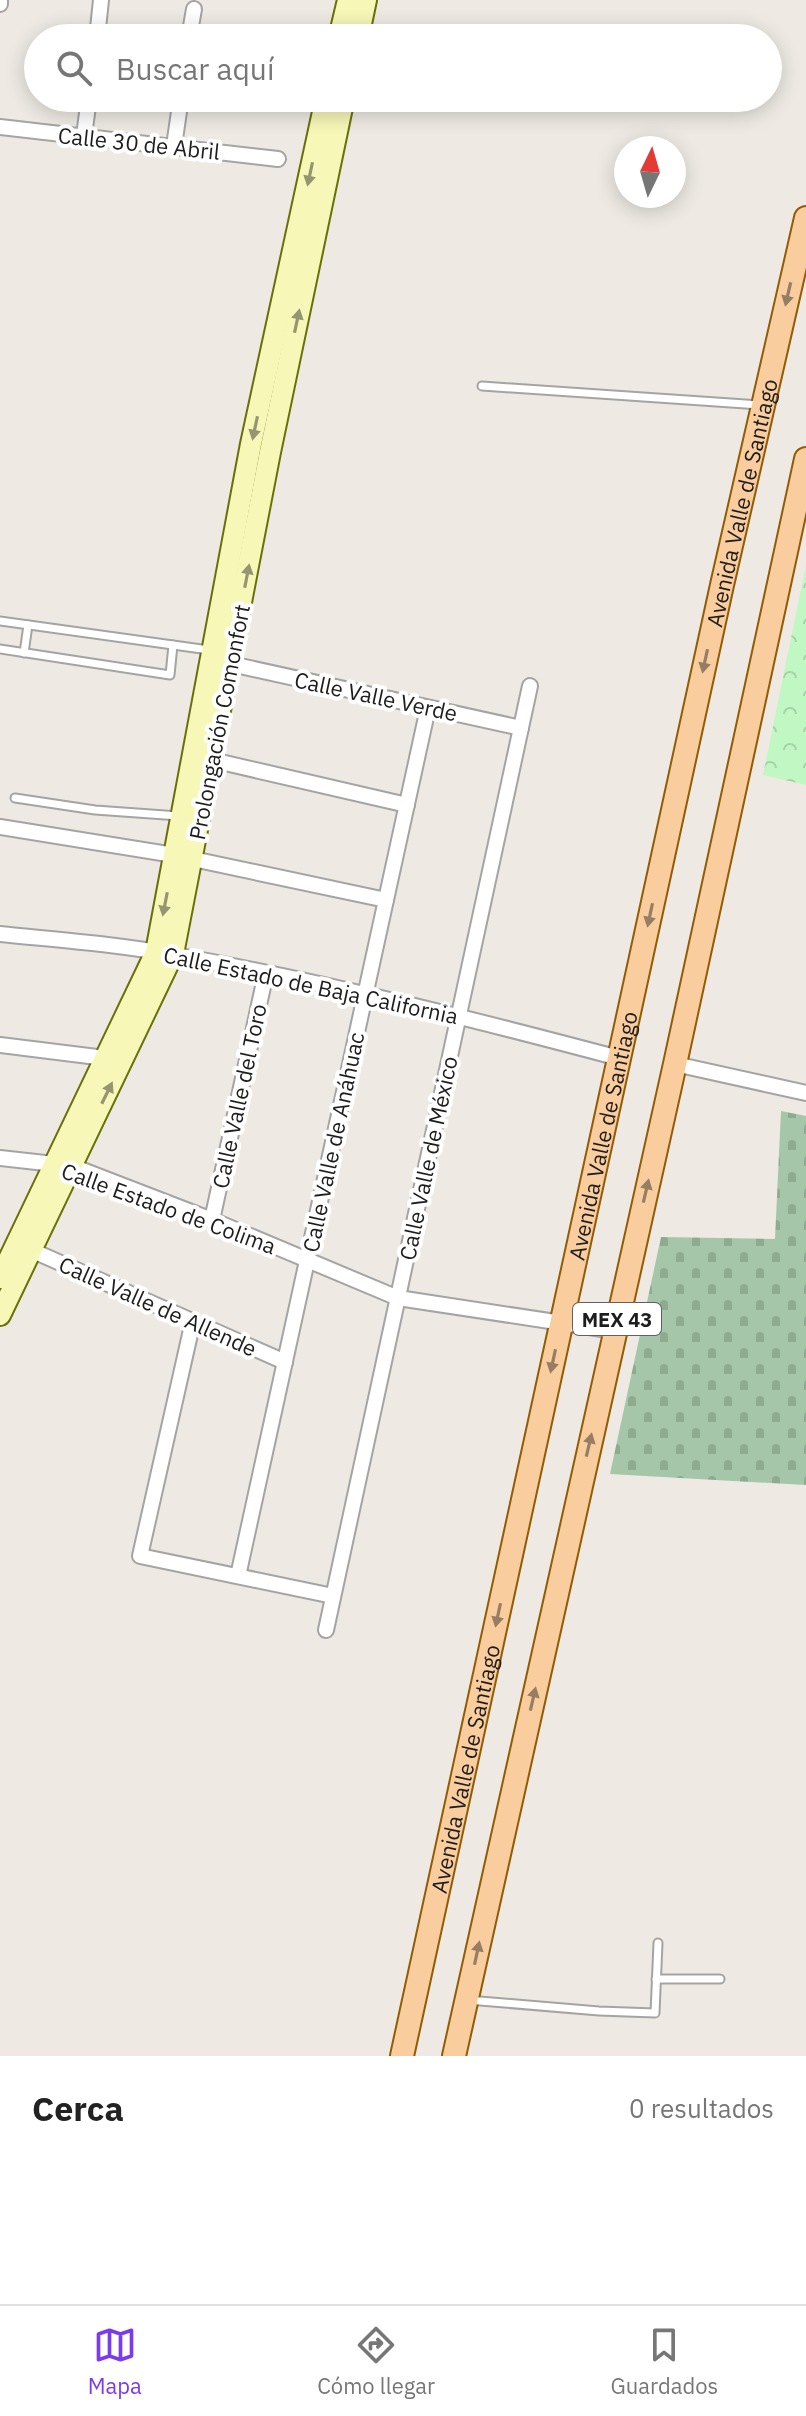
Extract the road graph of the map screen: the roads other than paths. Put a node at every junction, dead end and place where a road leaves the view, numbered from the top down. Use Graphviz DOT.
graph roads {
  1 [pos="101,0"];
  2 [pos="348,0"];
  3 [pos="366,0"];
  4 [pos="194,9"];
  5 [pos="98,24"];
  6 [pos="191,24"];
  7 [pos="342,24"];
  8 [pos="361,24"];
  9 [pos="87,112"];
  10 [pos="179,112"];
  11 [pos="323,112"];
  12 [pos="341,112"];
  13 [pos="0,127"];
  14 [pos="84,136"];
  15 [pos="174,146"];
  16 [pos="278,159"];
  17 [pos="806,218"];
  18 [pos="482,386"];
  19 [pos="762,405"];
  20 [pos="806,459"];
  21 [pos="0,621"];
  22 [pos="28,625"];
  23 [pos="173,645"];
  24 [pos="0,649"];
  25 [pos="211,650"];
  26 [pos="24,653"];
  27 [pos="231,664"];
  28 [pos="530,686"];
  29 [pos="428,708"];
  30 [pos="521,728"];
  31 [pos="212,760"];
  32 [pos="15,798"];
  33 [pos="407,805"];
  34 [pos="181,816"];
  35 [pos="0,827"];
  36 [pos="183,856"];
  37 [pos="386,900"];
  38 [pos="0,934"];
  39 [pos="164,953"];
  40 [pos="266,973"];
  41 [pos="366,994"];
  42 [pos="459,1016"];
  43 [pos="0,1045"];
  44 [pos="105,1058"];
  45 [pos="619,1058"];
  46 [pos="675,1064"];
  47 [pos="806,1093"];
  48 [pos="0,1158"];
  49 [pos="64,1166"];
  50 [pos="212,1220"];
  51 [pos="31,1250"];
  52 [pos="307,1260"];
  53 [pos="1,1273"];
  54 [pos="398,1298"];
  55 [pos="0,1315"];
  56 [pos="193,1321"];
  57 [pos="561,1323"];
  58 [pos="615,1331"];
  59 [pos="285,1362"];
  60 [pos="238,1576"];
  61 [pos="333,1596"];
  62 [pos="326,1630"];
  63 [pos="658,1943"];
  64 [pos="656,1979"];
  65 [pos="720,1979"];
  66 [pos="466,2000"];
  67 [pos="402,2056"];
  68 [pos="454,2056"];
  1 -- 5 [label="street"];
  2 -- 7 [label="street"];
  3 -- 8 [label="street"];
  4 -- 6 [label="street"];
  9 -- 14 [label="street"];
  10 -- 15 [label="street"];
  11 -- 25 [label="street, Prolongación Comonfort, one-way"];
  27 -- 12 [label="street, Prolongación Comonfort, one-way"];
  13 -- 14 [label="street, Calle 30 de Abril"];
  14 -- 15 [label="street, Calle 30 de Abril"];
  15 -- 16 [label="street, Calle 30 de Abril"];
  17 -- 19 [label="main road, Avenida Valle de Santiago / MEX 43, one-way"];
  18 -- 19 [label="lane"];
  19 -- 45 [label="main road, Avenida Valle de Santiago / MEX 43, one-way"];
  20 -- 46 [label="main road, MEX 43"];
  21 -- 22 [label="lane"];
  22 -- 23 [label="lane"];
  22 -- 26 [label="lane"];
  23 -- 25 [label="lane"];
  23 -- 26 [label="lane"];
  24 -- 26 [label="lane"];
  25 -- 34 [label="street, Prolongación Comonfort"];
  27 -- 29 [label="street, Calle Valle Verde"];
  27 -- 31 [label="street, Prolongación Comonfort"];
  28 -- 30 [label="street, Calle Valle de México"];
  29 -- 30 [label="street, Calle Valle Verde"];
  29 -- 33 [label="street, Calle Valle de Anáhuac"];
  30 -- 42 [label="street, Calle Valle de México"];
  31 -- 33 [label="street"];
  31 -- 36 [label="street, Prolongación Comonfort"];
  32 -- 34 [label="lane"];
  33 -- 37 [label="street, Calle Valle de Anáhuac"];
  34 -- 36 [label="street, Prolongación Comonfort"];
  35 -- 36 [label="street"];
  36 -- 37 [label="street"];
  36 -- 39 [label="street, Prolongación Comonfort"];
  37 -- 41 [label="street, Calle Valle de Anáhuac"];
  38 -- 39 [label="street, Calle Estado de Baja California"];
  39 -- 40 [label="street, Calle Estado de Baja California"];
  39 -- 44 [label="street, Prolongación Comonfort"];
  49 -- 39 [label="street, Prolongación Comonfort, one-way"];
  40 -- 41 [label="street, Calle Estado de Baja California"];
  40 -- 50 [label="street, Calle Valle del Toro"];
  41 -- 42 [label="street, Calle Estado de Baja California"];
  41 -- 52 [label="street, Calle Valle de Anáhuac"];
  42 -- 45 [label="street, Calle Estado de Baja California"];
  42 -- 54 [label="street, Calle Valle de México"];
  43 -- 44 [label="street"];
  44 -- 49 [label="street, Prolongación Comonfort"];
  45 -- 57 [label="main road, Avenida Valle de Santiago / MEX 43"];
  46 -- 47 [label="street"];
  58 -- 46 [label="main road, MEX 43, one-way"];
  48 -- 49 [label="street, Calle Estado de Colima"];
  49 -- 50 [label="street, Calle Estado de Colima"];
  49 -- 51 [label="street, Prolongación Comonfort"];
  49 -- 53 [label="street, Prolongación Comonfort"];
  50 -- 52 [label="street, Calle Estado de Colima"];
  51 -- 55 [label="street, Prolongación Comonfort"];
  51 -- 56 [label="street, Calle Valle de Allende"];
  52 -- 54 [label="street, Calle Estado de Colima"];
  52 -- 59 [label="street, Calle Valle de Anáhuac"];
  54 -- 57 [label="street, Calle Estado de Colima"];
  54 -- 61 [label="street, Calle Valle de México"];
  56 -- 59 [label="street, Calle Valle de Allende"];
  56 -- 60 [label="street"];
  57 -- 58 [label="street, Calle Estado de Colima"];
  57 -- 67 [label="main road, Avenida Valle de Santiago / MEX 43, one-way"];
  66 -- 58 [label="main road, MEX 43, one-way"];
  59 -- 60 [label="street, Calle Valle de Anáhuac"];
  60 -- 61 [label="street"];
  61 -- 62 [label="street, Calle Valle de México"];
  63 -- 64 [label="lane"];
  64 -- 65 [label="lane"];
  64 -- 66 [label="lane"];
  66 -- 68 [label="main road, MEX 43"];
}
